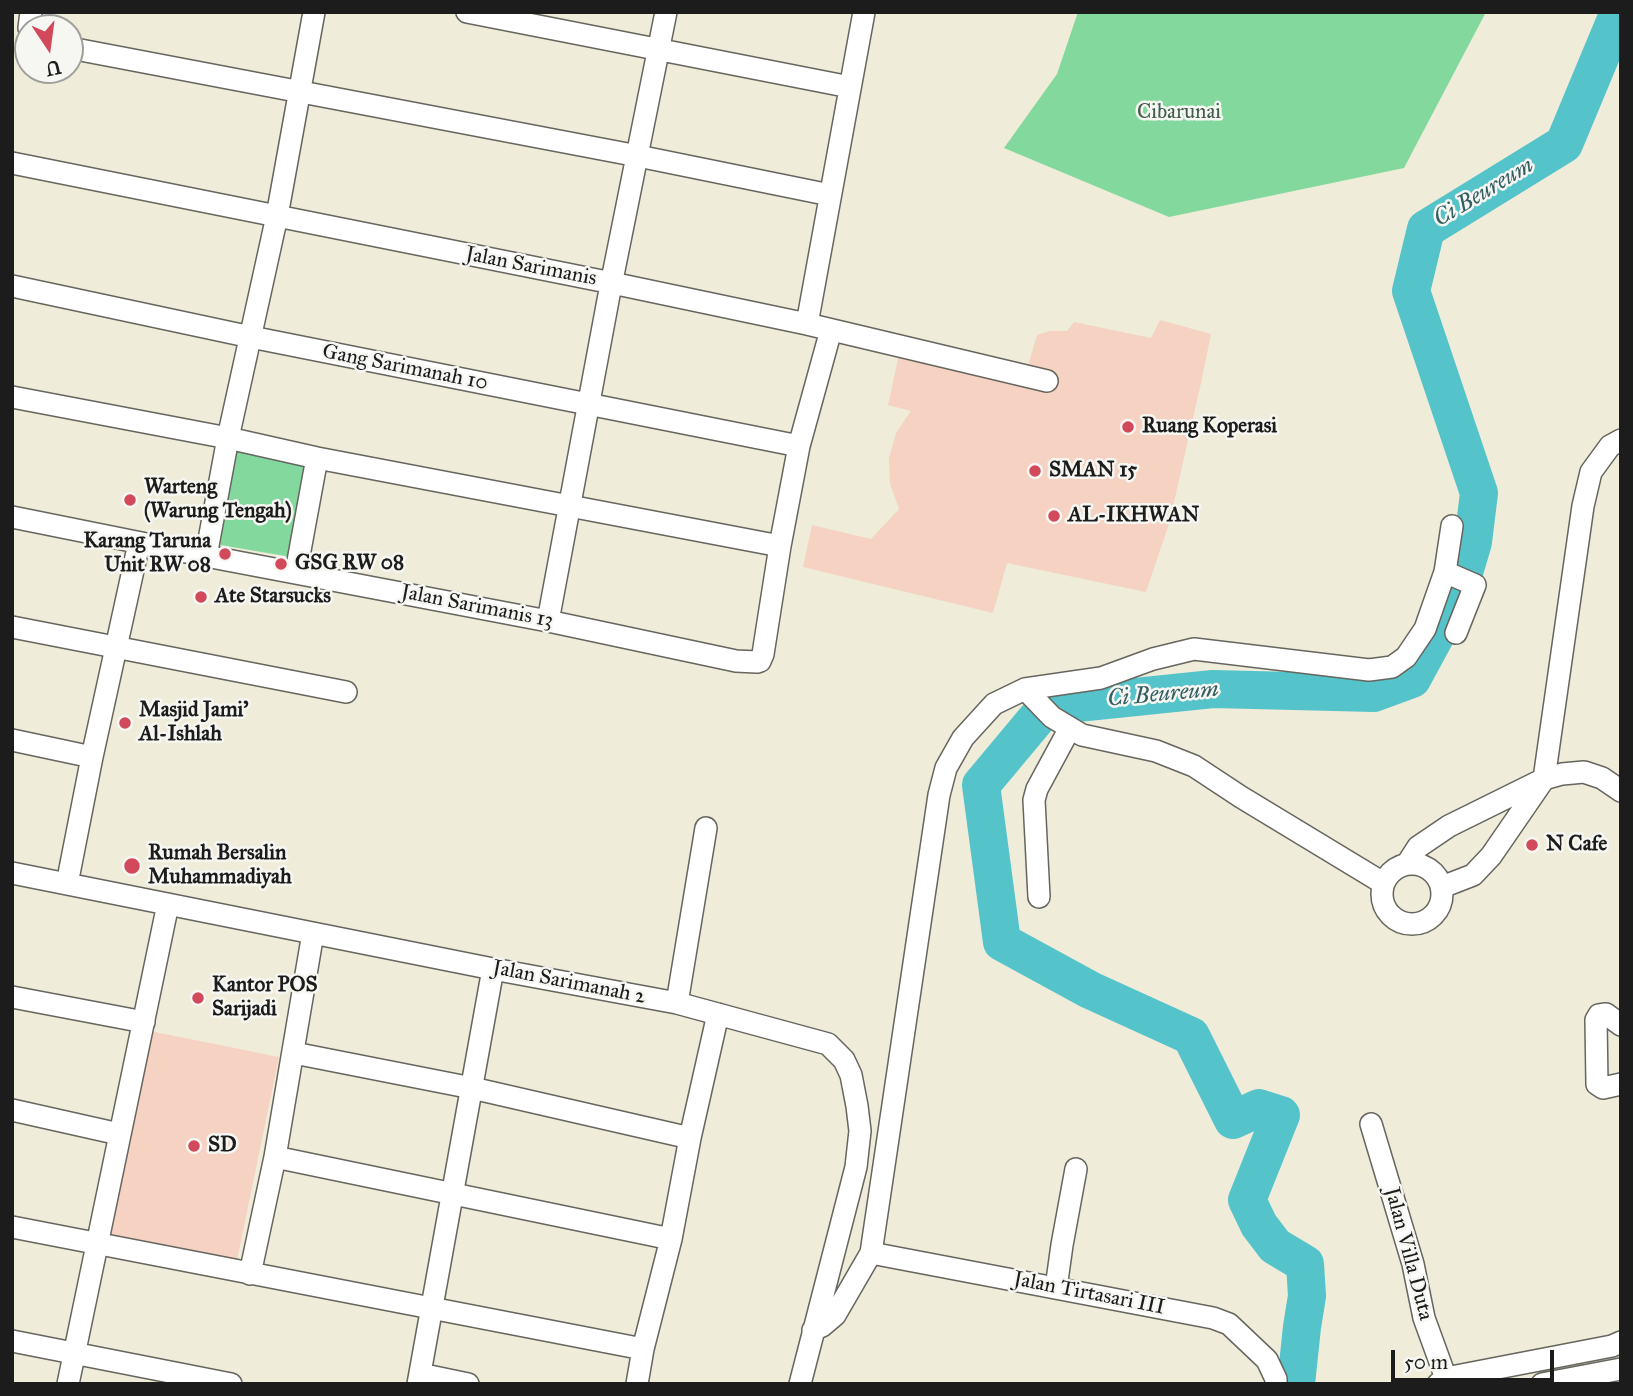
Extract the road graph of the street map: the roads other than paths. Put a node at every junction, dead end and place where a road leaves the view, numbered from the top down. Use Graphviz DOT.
graph roads {
  1 [pos="314,12"];
  2 [pos="467,12"];
  3 [pos="666,12"];
  4 [pos="864,12"];
  5 [pos="658,49"];
  6 [pos="84,51"];
  7 [pos="850,87"];
  8 [pos="300,93"];
  9 [pos="638,156"];
  10 [pos="12,163"];
  11 [pos="830,195"];
  12 [pos="277,216"];
  13 [pos="612,283"];
  14 [pos="12,286"];
  15 [pos="807,324"];
  16 [pos="831,330"];
  17 [pos="251,337"];
  18 [pos="1047,382"];
  19 [pos="12,397"];
  20 [pos="589,404"];
  21 [pos="229,438"];
  22 [pos="1621,440"];
  23 [pos="799,446"];
  24 [pos="317,458"];
  25 [pos="570,507"];
  26 [pos="12,517"];
  27 [pos="1452,526"];
  28 [pos="139,543"];
  29 [pos="780,546"];
  30 [pos="206,556"];
  31 [pos="296,572"];
  32 [pos="1456,577"];
  33 [pos="548,621"];
  34 [pos="12,627"];
  35 [pos="1455,633"];
  36 [pos="117,647"];
  37 [pos="346,692"];
  38 [pos="1047,709"];
  39 [pos="12,740"];
  40 [pos="92,757"];
  41 [pos="1544,779"];
  42 [pos="1621,791"];
  43 [pos="706,828"];
  44 [pos="1407,864"];
  45 [pos="12,873"];
  46 [pos="1383,883"];
  47 [pos="67,884"];
  48 [pos="1442,887"];
  49 [pos="1039,897"];
  50 [pos="168,904"];
  51 [pos="313,933"];
  52 [pos="493,969"];
  53 [pos="12,997"];
  54 [pos="677,1003"];
  55 [pos="718,1014"];
  56 [pos="144,1021"];
  57 [pos="1621,1025"];
  58 [pos="293,1053"];
  59 [pos="1621,1084"];
  60 [pos="472,1088"];
  61 [pos="12,1110"];
  62 [pos="1371,1124"];
  63 [pos="119,1134"];
  64 [pos="690,1138"];
  65 [pos="275,1157"];
  66 [pos="1076,1169"];
  67 [pos="453,1193"];
  68 [pos="12,1227"];
  69 [pos="671,1239"];
  70 [pos="96,1244"];
  71 [pos="871,1253"];
  72 [pos="250,1274"];
  73 [pos="1056,1288"];
  74 [pos="432,1309"];
  75 [pos="813,1330"];
  76 [pos="12,1341"];
  77 [pos="1621,1342"];
  78 [pos="643,1349"];
  79 [pos="74,1352"];
  80 [pos="1621,1368"];
  81 [pos="419,1379"];
  82 [pos="1444,1382"];
  83 [pos="68,1384"];
  84 [pos="231,1384"];
  85 [pos="468,1384"];
  86 [pos="637,1384"];
  87 [pos="800,1384"];
  88 [pos="1276,1384"];
  89 [pos="1542,1384"];
  1 -- 8 [label="street"];
  2 -- 5 [label="street"];
  3 -- 5 [label="street"];
  4 -- 7 [label="street"];
  5 -- 7 [label="street"];
  5 -- 9 [label="street"];
  6 -- 8 [label="street"];
  7 -- 11 [label="street"];
  8 -- 9 [label="street"];
  8 -- 12 [label="street"];
  9 -- 11 [label="street"];
  9 -- 13 [label="street"];
  10 -- 12 [label="street, Jalan Sarimanis"];
  11 -- 15 [label="street"];
  12 -- 13 [label="street, Jalan Sarimanis"];
  12 -- 17 [label="street"];
  13 -- 15 [label="street, Jalan Sarimanis"];
  13 -- 20 [label="street"];
  14 -- 17 [label="street, Gang Sarimanah 10"];
  15 -- 16 [label="street, Jalan Sarimanis"];
  16 -- 18 [label="street, Jalan Sarimanis"];
  16 -- 23 [label="street"];
  17 -- 20 [label="street, Gang Sarimanah 10"];
  17 -- 21 [label="street"];
  19 -- 21 [label="street"];
  20 -- 23 [label="street, Gang Sarimanah 10"];
  20 -- 25 [label="street"];
  21 -- 24 [label="street"];
  21 -- 30 [label="street"];
  22 -- 41 [label="street"];
  23 -- 29 [label="street"];
  24 -- 25 [label="street"];
  24 -- 31 [label="street"];
  25 -- 29 [label="street"];
  25 -- 33 [label="street"];
  26 -- 28 [label="street, Jalan Sarimanis 13"];
  27 -- 32 [label="street"];
  28 -- 30 [label="street, Jalan Sarimanis 13"];
  28 -- 36 [label="street"];
  29 -- 33 [label="street, Jalan Sarimanis 13"];
  30 -- 31 [label="street, Jalan Sarimanis 13"];
  31 -- 33 [label="street, Jalan Sarimanis 13"];
  32 -- 35 [label="street"];
  32 -- 38 [label="street"];
  34 -- 36 [label="street"];
  36 -- 37 [label="street"];
  36 -- 40 [label="street"];
  38 -- 46 [label="street"];
  38 -- 49 [label="street"];
  38 -- 71 [label="street"];
  39 -- 40 [label="street"];
  40 -- 47 [label="street"];
  41 -- 42 [label="street"];
  41 -- 44 [label="street"];
  41 -- 48 [label="street"];
  43 -- 54 [label="street"];
  44 -- 46 [label="street"];
  44 -- 48 [label="street"];
  45 -- 47 [label="street, Jalan Sarimanah 2"];
  46 -- 48 [label="street"];
  47 -- 50 [label="street, Jalan Sarimanah 2"];
  50 -- 51 [label="street, Jalan Sarimanah 2"];
  50 -- 56 [label="street"];
  51 -- 52 [label="street, Jalan Sarimanah 2"];
  51 -- 58 [label="street"];
  52 -- 54 [label="street, Jalan Sarimanah 2"];
  52 -- 60 [label="street"];
  53 -- 56 [label="street"];
  54 -- 55 [label="street, Jalan Sarimanah 2"];
  55 -- 64 [label="street"];
  55 -- 75 [label="street, Jalan Sarimanah 2"];
  56 -- 63 [label="street"];
  57 -- 59 [label="street"];
  58 -- 60 [label="street"];
  58 -- 65 [label="street"];
  60 -- 64 [label="street"];
  60 -- 67 [label="street"];
  61 -- 63 [label="street"];
  62 -- 82 [label="street, Jalan Villa Duta"];
  63 -- 70 [label="street"];
  64 -- 69 [label="street"];
  65 -- 67 [label="street"];
  65 -- 72 [label="street"];
  66 -- 73 [label="street"];
  67 -- 69 [label="street"];
  67 -- 74 [label="street"];
  68 -- 70 [label="street"];
  69 -- 78 [label="street"];
  70 -- 72 [label="street"];
  70 -- 79 [label="street"];
  71 -- 73 [label="street, Jalan Tirtasari III"];
  71 -- 75 [label="street"];
  72 -- 74 [label="street"];
  73 -- 88 [label="street, Jalan Tirtasari III"];
  74 -- 78 [label="street"];
  74 -- 81 [label="street"];
  75 -- 87 [label="street, Jalan Sarimanah 2"];
  76 -- 79 [label="street"];
  77 -- 82 [label="street"];
  78 -- 86 [label="street"];
  79 -- 83 [label="street"];
  79 -- 84 [label="street"];
  80 -- 89 [label="street"];
  81 -- 85 [label="street"];
}
